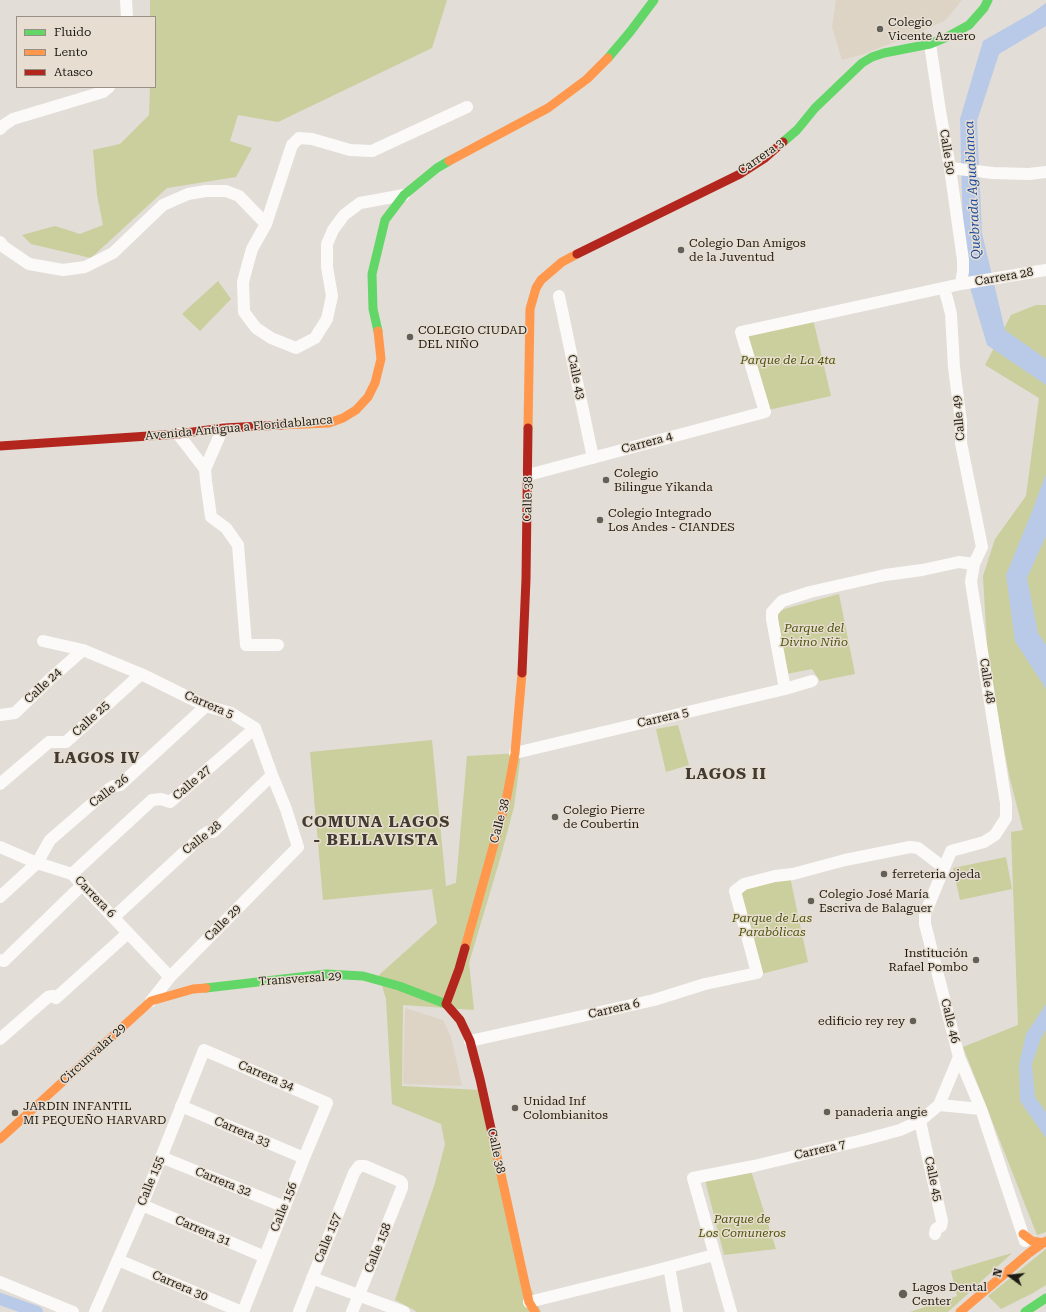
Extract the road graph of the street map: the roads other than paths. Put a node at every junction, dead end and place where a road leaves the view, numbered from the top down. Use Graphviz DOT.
graph roads {
  1 [pos="126,0"];
  2 [pos="654,0"];
  3 [pos="988,0"];
  4 [pos="127,16"];
  5 [pos="930,44"];
  6 [pos="108,88"];
  7 [pos="467,107"];
  8 [pos="0,129"];
  9 [pos="955,168"];
  10 [pos="1046,172"];
  11 [pos="404,195"];
  12 [pos="266,224"];
  13 [pos="0,242"];
  14 [pos="1046,270"];
  15 [pos="964,284"];
  16 [pos="944,288"];
  17 [pos="559,296"];
  18 [pos="530,309"];
  19 [pos="223,428"];
  20 [pos="178,434"];
  21 [pos="0,446"];
  22 [pos="593,458"];
  23 [pos="205,469"];
  24 [pos="528,475"];
  25 [pos="982,547"];
  26 [pos="974,564"];
  27 [pos="43,641"];
  28 [pos="278,645"];
  29 [pos="83,650"];
  30 [pos="141,674"];
  31 [pos="812,681"];
  32 [pos="785,689"];
  33 [pos="206,706"];
  34 [pos="0,715"];
  35 [pos="255,728"];
  36 [pos="515,753"];
  37 [pos="272,775"];
  38 [pos="0,784"];
  39 [pos="1006,818"];
  40 [pos="0,847"];
  41 [pos="37,863"];
  42 [pos="943,867"];
  43 [pos="72,874"];
  44 [pos="83,884"];
  45 [pos="0,897"];
  46 [pos="114,917"];
  47 [pos="128,933"];
  48 [pos="0,960"];
  49 [pos="170,977"];
  50 [pos="151,1001"];
  51 [pos="446,1004"];
  52 [pos="0,1039"];
  53 [pos="470,1041"];
  54 [pos="204,1050"];
  55 [pos="959,1057"];
  56 [pos="328,1103"];
  57 [pos="940,1105"];
  58 [pos="181,1106"];
  59 [pos="980,1109"];
  60 [pos="920,1121"];
  61 [pos="2,1134"];
  62 [pos="161,1157"];
  63 [pos="304,1158"];
  64 [pos="359,1166"];
  65 [pos="142,1205"];
  66 [pos="285,1207"];
  67 [pos="935,1234"];
  68 [pos="1022,1234"];
  69 [pos="1045,1242"];
  70 [pos="1029,1254"];
  71 [pos="714,1255"];
  72 [pos="265,1257"];
  73 [pos="118,1260"];
  74 [pos="669,1267"];
  75 [pos="312,1278"];
  76 [pos="0,1282"];
  77 [pos="359,1295"];
  78 [pos="1046,1298"];
  79 [pos="532,1307"];
  80 [pos="73,1312"];
  81 [pos="95,1312"];
  82 [pos="242,1312"];
  83 [pos="299,1312"];
  84 [pos="352,1312"];
  85 [pos="404,1312"];
  86 [pos="677,1312"];
  87 [pos="731,1312"];
  88 [pos="960,1312"];
  89 [pos="1025,1312"];
  1 -- 4 [label="street"];
  2 -- 11 [label="main road, Avenida Antigua a Floridablanca"];
  3 -- 5 [label="main road, Carrera 3"];
  5 -- 9 [label="street, Calle 50"];
  5 -- 18 [label="main road, Carrera 3"];
  6 -- 8 [label="street"];
  7 -- 12 [label="street"];
  9 -- 10 [label="street"];
  9 -- 15 [label="street, Calle 50"];
  11 -- 12 [label="street"];
  11 -- 19 [label="main road, Avenida Antigua a Floridablanca"];
  12 -- 13 [label="street"];
  14 -- 15 [label="street, Carrera 28"];
  15 -- 16 [label="street"];
  16 -- 22 [label="street, Carrera 4"];
  16 -- 25 [label="street, Calle 49"];
  17 -- 22 [label="street, Calle 43"];
  18 -- 24 [label="main road, Calle 38"];
  19 -- 20 [label="main road, Avenida Antigua a Floridablanca"];
  19 -- 23 [label="street"];
  20 -- 21 [label="main road, Avenida Antigua a Floridablanca"];
  20 -- 23 [label="street"];
  22 -- 24 [label="street, Carrera 4"];
  23 -- 28 [label="street"];
  24 -- 36 [label="main road, Calle 38"];
  25 -- 26 [label="street, Calle 48"];
  26 -- 32 [label="street"];
  26 -- 39 [label="street, Calle 48"];
  27 -- 29 [label="street, Carrera 5"];
  29 -- 30 [label="street, Carrera 5"];
  29 -- 34 [label="street, Calle 24"];
  30 -- 33 [label="street, Carrera 5"];
  30 -- 38 [label="street, Calle 25"];
  31 -- 32 [label="street, Carrera 5"];
  32 -- 36 [label="street, Carrera 5"];
  33 -- 35 [label="street, Carrera 5"];
  33 -- 41 [label="street, Calle 26"];
  35 -- 37 [label="street"];
  35 -- 43 [label="street, Calle 27"];
  36 -- 51 [label="main road, Calle 38"];
  37 -- 46 [label="street, Calle 28"];
  37 -- 49 [label="street, Calle 29"];
  39 -- 42 [label="street, Calle 46"];
  40 -- 41 [label="street, Carrera 6"];
  41 -- 43 [label="street, Carrera 6"];
  41 -- 45 [label="street, Calle 26"];
  42 -- 53 [label="street, Carrera 6"];
  42 -- 55 [label="street, Calle 46"];
  43 -- 44 [label="street, Carrera 6"];
  44 -- 46 [label="street, Carrera 6"];
  44 -- 48 [label="street"];
  46 -- 47 [label="street, Carrera 6"];
  47 -- 49 [label="street, Carrera 6"];
  47 -- 52 [label="street"];
  49 -- 50 [label="street, Calle 29"];
  50 -- 51 [label="main road, Transversal 29"];
  50 -- 61 [label="main road, Circunvalar 29"];
  51 -- 53 [label="main road, Calle 38"];
  53 -- 79 [label="main road, Calle 38"];
  54 -- 56 [label="street, Carrera 34"];
  54 -- 58 [label="street, Calle 155"];
  55 -- 57 [label="street, Carrera 7"];
  55 -- 59 [label="street, Calle 46"];
  56 -- 63 [label="street, Calle 156"];
  57 -- 59 [label="street"];
  57 -- 60 [label="street, Carrera 7"];
  58 -- 62 [label="street, Calle 155"];
  58 -- 63 [label="street, Carrera 33"];
  59 -- 68 [label="street, Calle 46"];
  60 -- 67 [label="street, Calle 45"];
  60 -- 71 [label="street, Carrera 7"];
  62 -- 65 [label="street, Calle 155"];
  62 -- 66 [label="street, Carrera 32"];
  63 -- 66 [label="street, Calle 156"];
  64 -- 75 [label="street, Calle 157"];
  64 -- 77 [label="street, Calle 158"];
  65 -- 72 [label="street, Carrera 31"];
  65 -- 73 [label="street, Calle 155"];
  66 -- 72 [label="street, Calle 156"];
  68 -- 69 [label="main road"];
  68 -- 70 [label="street, Calle 46"];
  69 -- 70 [label="main road"];
  70 -- 88 [label="main road"];
  71 -- 74 [label="street"];
  71 -- 87 [label="street"];
  72 -- 82 [label="street, Calle 156"];
  73 -- 81 [label="street, Calle 155"];
  73 -- 82 [label="street, Carrera 30"];
  74 -- 79 [label="street"];
  74 -- 86 [label="street"];
  75 -- 77 [label="street"];
  75 -- 83 [label="street, Calle 157"];
  76 -- 80 [label="street"];
  77 -- 84 [label="street, Calle 158"];
  77 -- 85 [label="street"];
  78 -- 89 [label="main road"];
}
